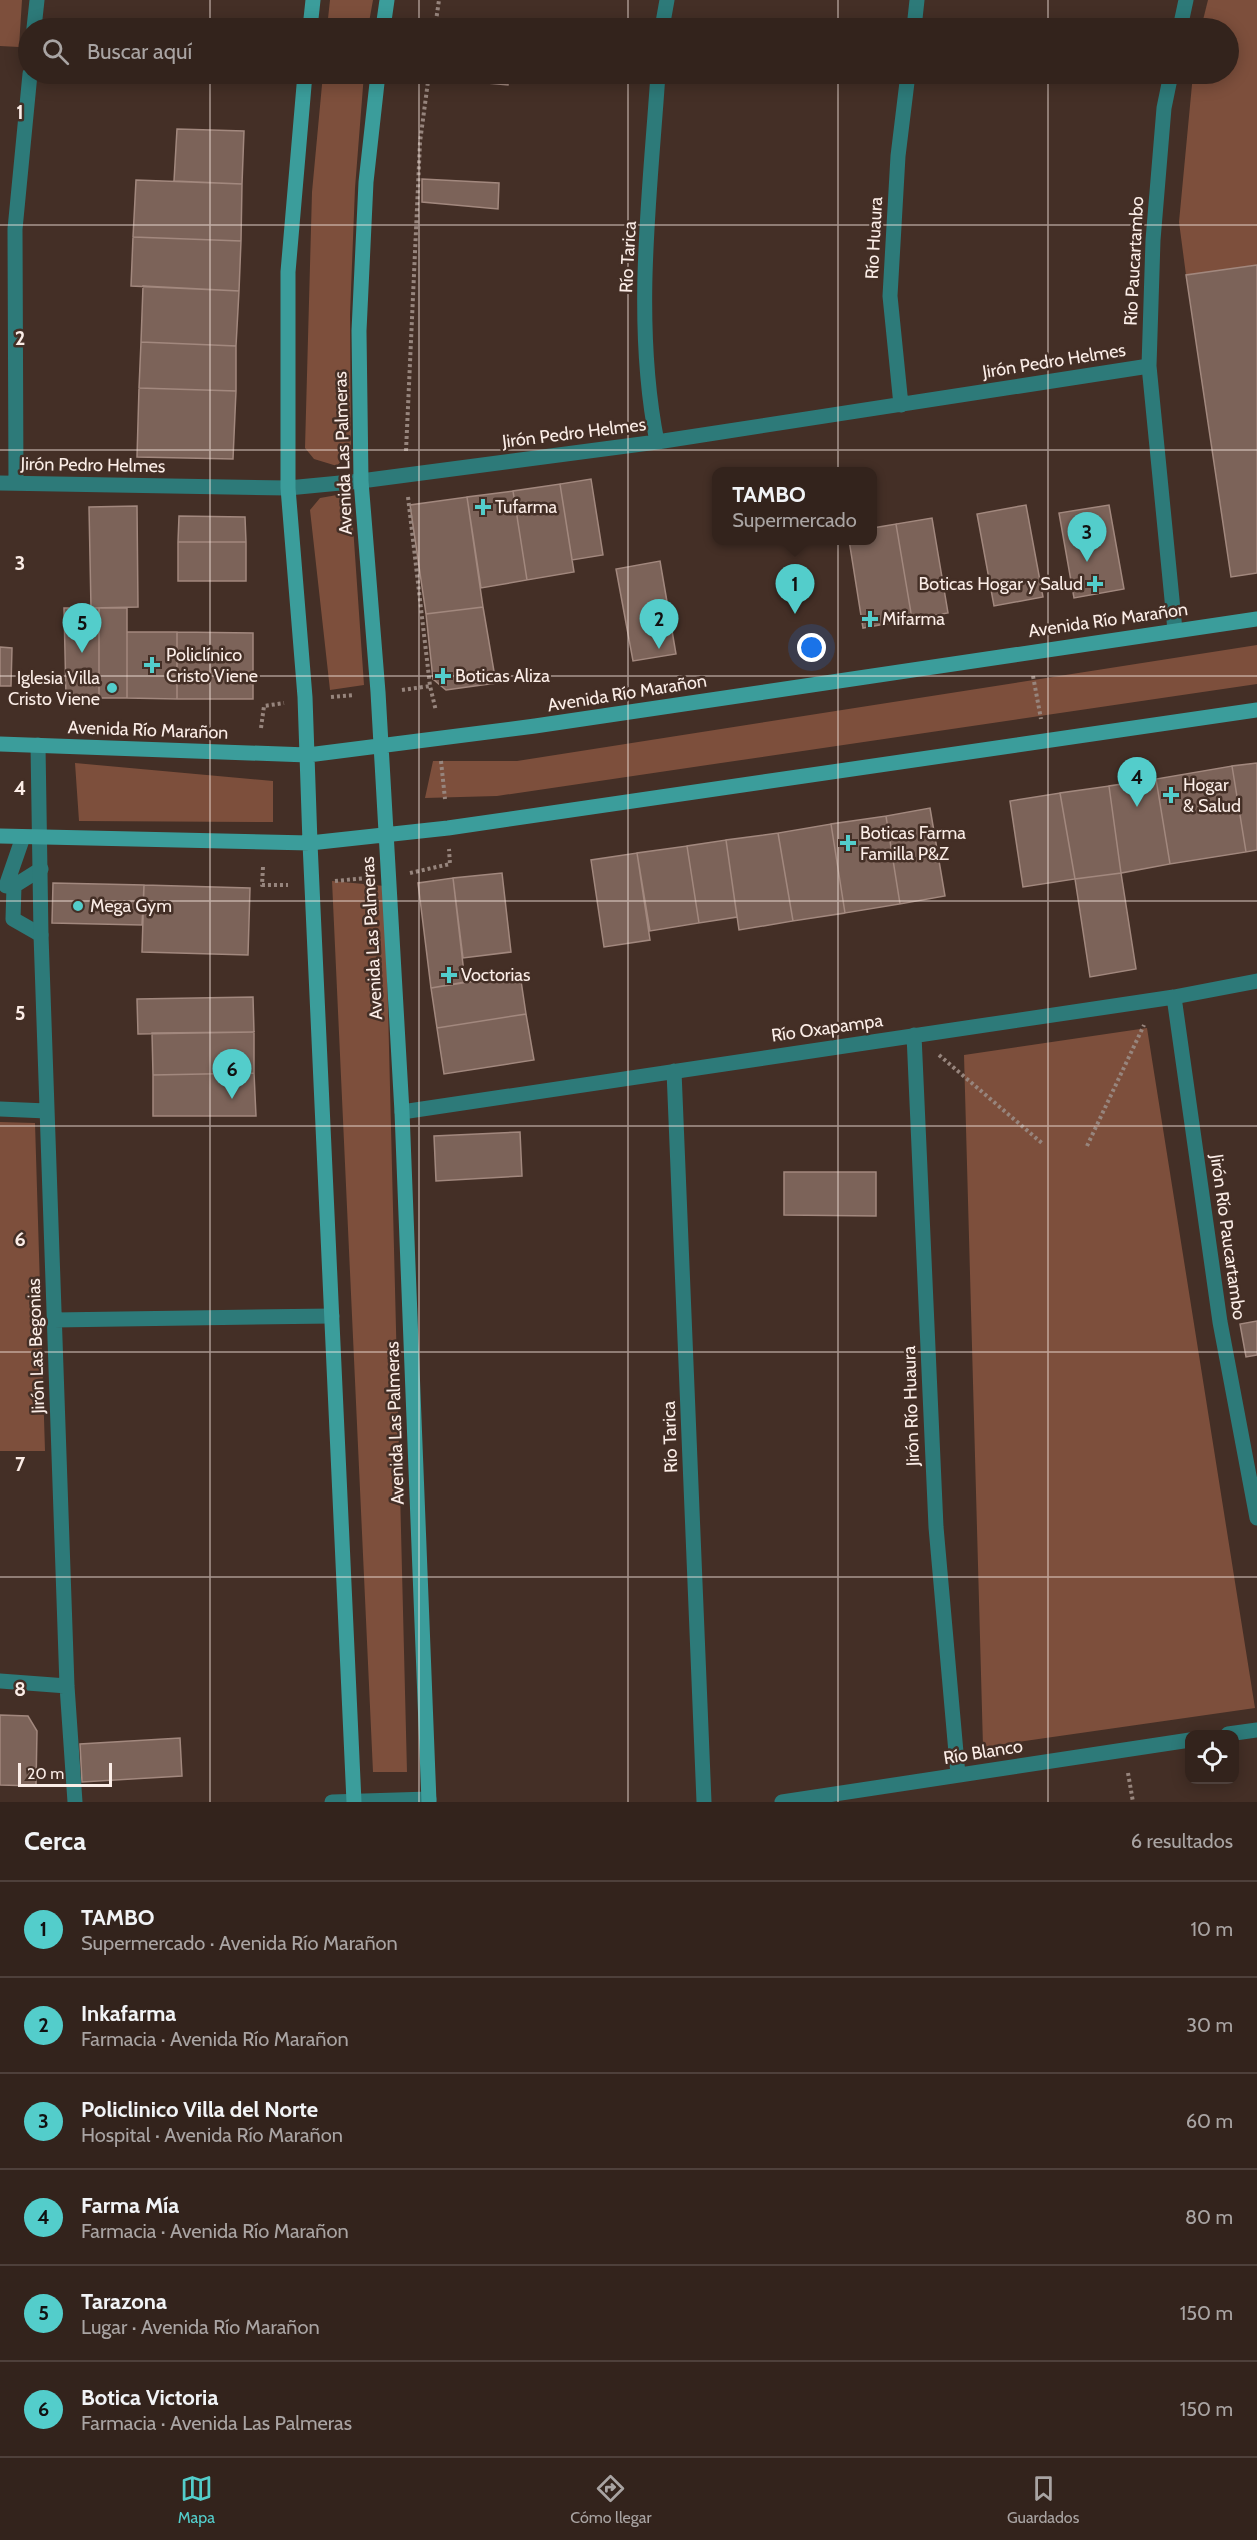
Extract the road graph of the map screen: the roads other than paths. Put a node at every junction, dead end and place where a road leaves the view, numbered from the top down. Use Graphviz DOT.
graph roads {
  1 [pos="37,0"];
  2 [pos="313,0"];
  3 [pos="387,0"];
  4 [pos="667,0"];
  5 [pos="917,0"];
  6 [pos="1186,0"];
  7 [pos="35,18"];
  8 [pos="311,18"];
  9 [pos="384,18"];
  10 [pos="664,18"];
  11 [pos="915,18"];
  12 [pos="1182,18"];
  13 [pos="29,84"];
  14 [pos="303,84"];
  15 [pos="377,84"];
  16 [pos="657,84"];
  17 [pos="907,84"];
  18 [pos="1169,84"];
  19 [pos="7,229"];
  20 [pos="1149,366"];
  21 [pos="901,405"];
  22 [pos="657,442"];
  23 [pos="361,481"];
  24 [pos="8,483"];
  25 [pos="288,488"];
  26 [pos="1257,618"];
  27 [pos="1175,630"];
  28 [pos="1257,710"];
  29 [pos="0,744"];
  30 [pos="38,745"];
  31 [pos="381,745"];
  32 [pos="308,755"];
  33 [pos="386,835"];
  34 [pos="0,836"];
  35 [pos="23,837"];
  36 [pos="41,837"];
  37 [pos="309,843"];
  38 [pos="41,869"];
  39 [pos="7,886"];
  40 [pos="6,920"];
  41 [pos="41,934"];
  42 [pos="1257,981"];
  43 [pos="1174,997"];
  44 [pos="915,1035"];
  45 [pos="674,1071"];
  46 [pos="0,1109"];
  47 [pos="47,1111"];
  48 [pos="402,1112"];
  49 [pos="332,1316"];
  50 [pos="54,1320"];
  51 [pos="1257,1518"];
  52 [pos="0,1681"];
  53 [pos="67,1686"];
  54 [pos="1257,1730"];
  55 [pos="1239,1732"];
  56 [pos="1185,1741"];
  57 [pos="958,1775"];
  58 [pos="429,1800"];
  59 [pos="75,1802"];
  60 [pos="332,1802"];
  61 [pos="354,1802"];
  62 [pos="704,1802"];
  63 [pos="782,1802"];
  1 -- 7 [label="street"];
  2 -- 8 [label="main road"];
  3 -- 9 [label="main road"];
  4 -- 10 [label="street"];
  5 -- 11 [label="street"];
  6 -- 12 [label="street"];
  13 -- 19 [label="street"];
  14 -- 25 [label="main road"];
  15 -- 23 [label="main road, Avenida Las Palmeras"];
  16 -- 22 [label="street, Río Tarica"];
  17 -- 21 [label="street, Río Huaura"];
  18 -- 20 [label="street, Río Paucartambo"];
  19 -- 24 [label="street"];
  20 -- 21 [label="street, Jirón Pedro Helmes"];
  20 -- 27 [label="street, Río Paucartambo"];
  21 -- 22 [label="street, Jirón Pedro Helmes"];
  22 -- 23 [label="street, Jirón Pedro Helmes"];
  23 -- 25 [label="street, Jirón Pedro Helmes"];
  23 -- 31 [label="main road, Avenida Las Palmeras"];
  24 -- 25 [label="street, Jirón Pedro Helmes"];
  25 -- 32 [label="main road"];
  26 -- 27 [label="main road, Avenida Río Marañon"];
  27 -- 31 [label="main road, Avenida Río Marañon"];
  28 -- 33 [label="main road"];
  29 -- 30 [label="main road, Avenida Río Marañon"];
  30 -- 32 [label="main road, Avenida Río Marañon"];
  30 -- 36 [label="street, Jirón Las Begonias"];
  31 -- 32 [label="main road, Avenida Río Marañon"];
  31 -- 33 [label="main road, Avenida Las Palmeras"];
  32 -- 37 [label="main road"];
  33 -- 37 [label="main road"];
  33 -- 48 [label="main road, Avenida Las Palmeras"];
  34 -- 35 [label="main road"];
  35 -- 36 [label="main road"];
  35 -- 39 [label="street"];
  36 -- 37 [label="main road"];
  36 -- 38 [label="street, Jirón Las Begonias"];
  37 -- 49 [label="main road"];
  38 -- 39 [label="street"];
  38 -- 41 [label="street, Jirón Las Begonias"];
  39 -- 40 [label="street"];
  40 -- 41 [label="street"];
  41 -- 47 [label="street, Jirón Las Begonias"];
  42 -- 43 [label="street, Río Oxapampa"];
  43 -- 44 [label="street, Río Oxapampa"];
  43 -- 51 [label="street, Jirón Río Paucartambo"];
  44 -- 45 [label="street, Río Oxapampa"];
  44 -- 57 [label="street, Jirón Río Huaura"];
  45 -- 48 [label="street, Río Oxapampa"];
  45 -- 62 [label="street, Río Tarica"];
  46 -- 47 [label="street"];
  47 -- 50 [label="street, Jirón Las Begonias"];
  48 -- 58 [label="main road, Avenida Las Palmeras"];
  49 -- 50 [label="street"];
  49 -- 61 [label="main road"];
  50 -- 53 [label="street, Jirón Las Begonias"];
  52 -- 53 [label="street"];
  53 -- 59 [label="street, Jirón Las Begonias"];
  54 -- 55 [label="street"];
  56 -- 57 [label="street, Río Blanco"];
  57 -- 63 [label="street, Río Blanco"];
  58 -- 61 [label="street"];
  60 -- 61 [label="street"];
}
